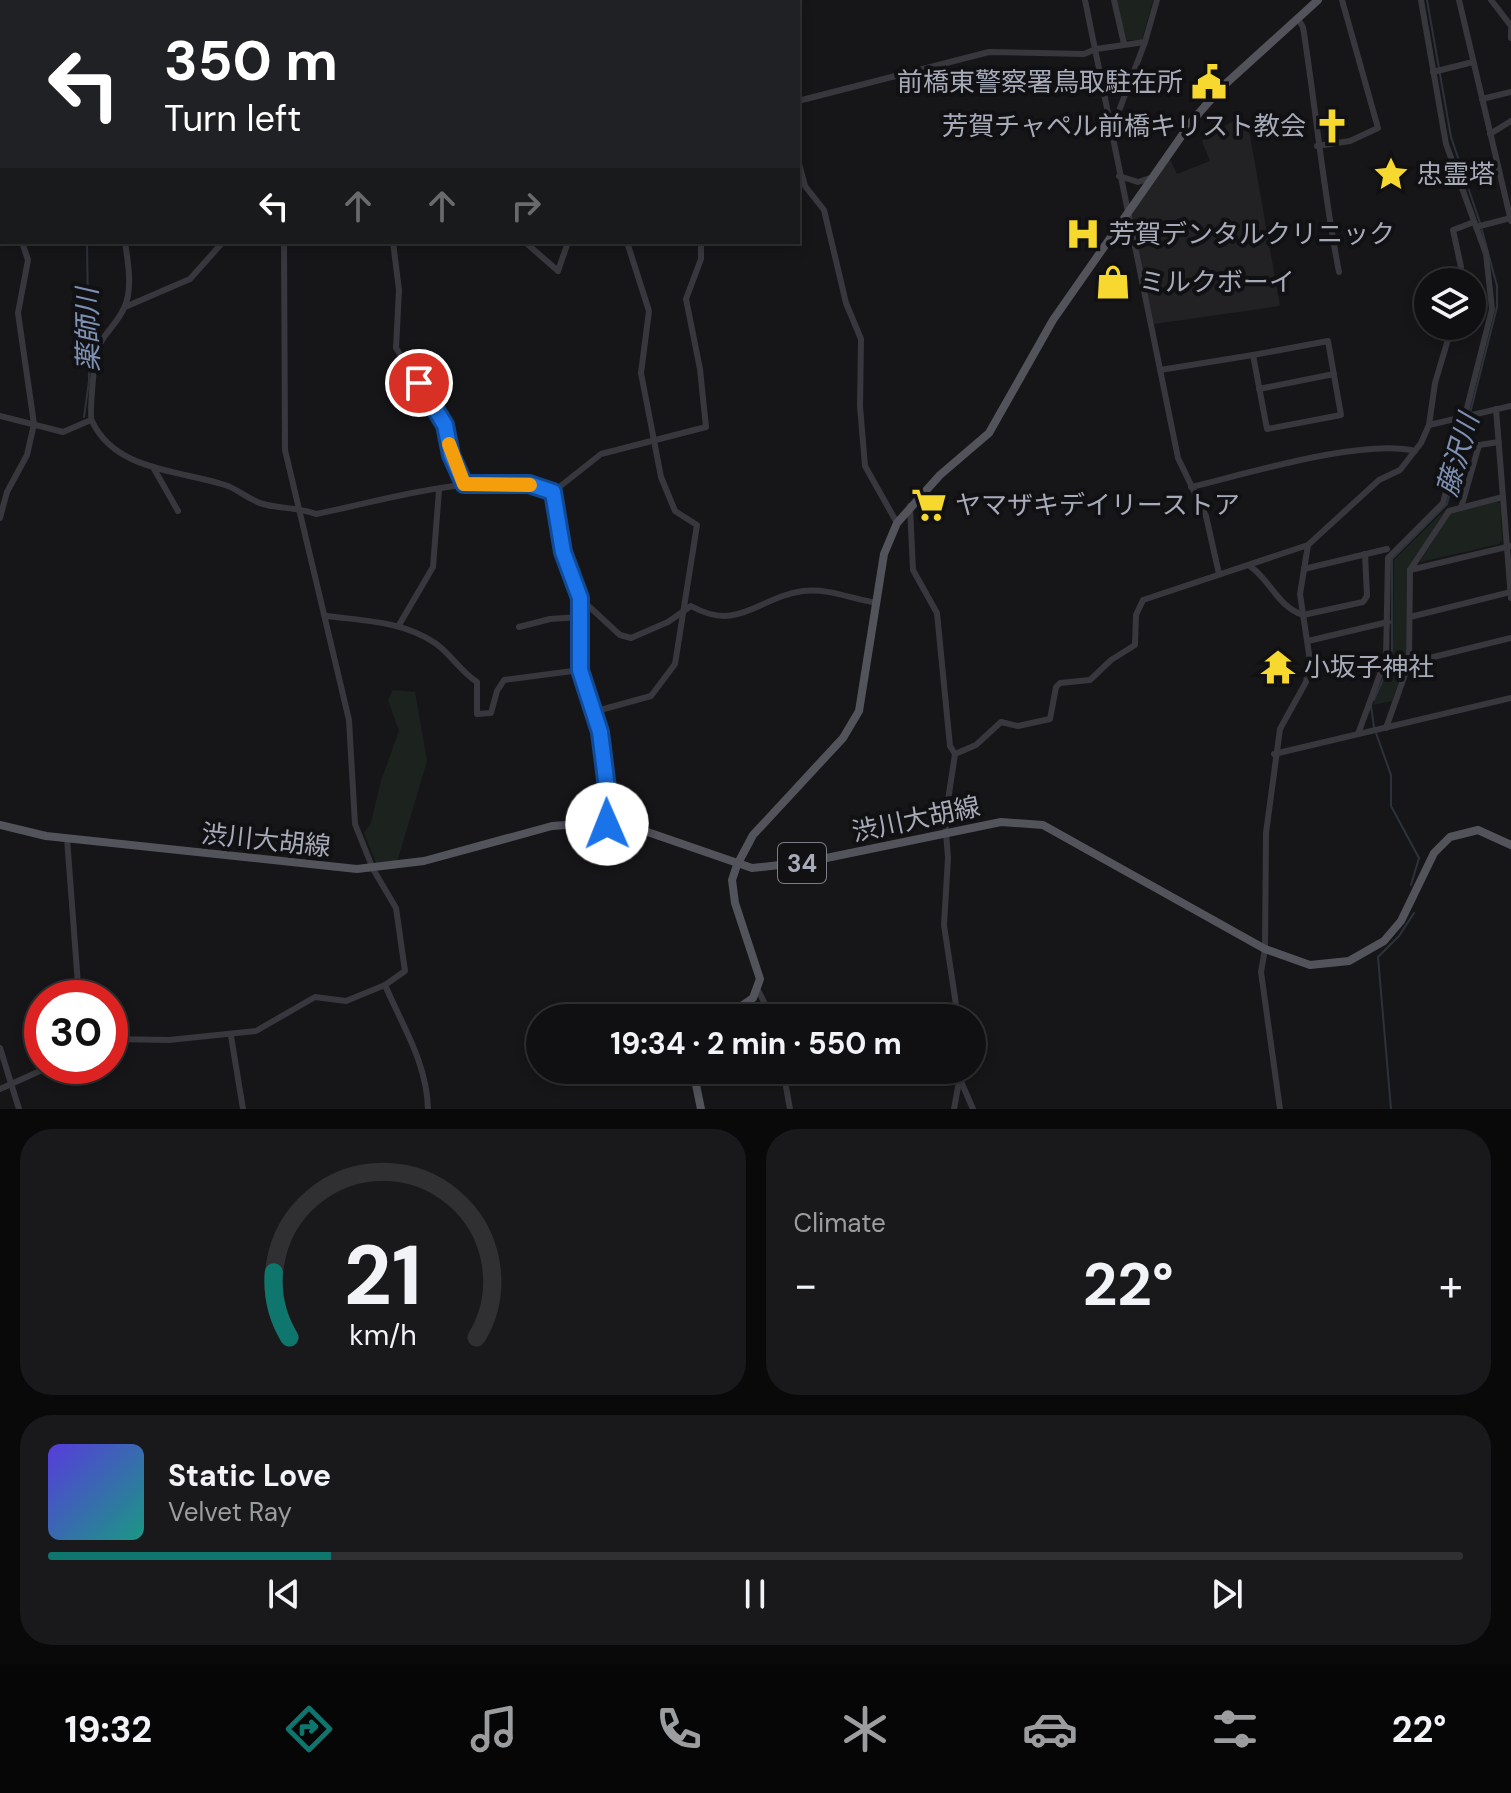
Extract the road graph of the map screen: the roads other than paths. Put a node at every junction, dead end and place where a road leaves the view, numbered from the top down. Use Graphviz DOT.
graph roads {
  1 [pos="1097,0"];
  2 [pos="1114,0"];
  3 [pos="1157,0"];
  4 [pos="1318,0"];
  5 [pos="1342,0"];
  6 [pos="1421,0"];
  7 [pos="1459,0"];
  8 [pos="1491,0"];
  9 [pos="1086,1"];
  10 [pos="1298,19"];
  11 [pos="1511,28"];
  12 [pos="1511,38"];
  13 [pos="1145,42"];
  14 [pos="1124,44"];
  15 [pos="1096,49"];
  16 [pos="1473,62"];
  17 [pos="1433,72"];
  18 [pos="1511,92"];
  19 [pos="1482,99"];
  20 [pos="800,100"];
  21 [pos="1511,121"];
  22 [pos="1111,133"];
  23 [pos="1490,134"];
  24 [pos="1317,146"];
  25 [pos="800,167"];
  26 [pos="1119,176"];
  27 [pos="1153,177"];
  28 [pos="1128,213"];
  29 [pos="1511,219"];
  30 [pos="1475,224"];
  31 [pos="23,244"];
  32 [pos="125,244"];
  33 [pos="221,244"];
  34 [pos="284,244"];
  35 [pos="393,244"];
  36 [pos="527,244"];
  37 [pos="567,244"];
  38 [pos="627,244"];
  39 [pos="701,244"];
  40 [pos="1461,268"];
  41 [pos="1339,272"];
  42 [pos="125,307"];
  43 [pos="1448,340"];
  44 [pos="1253,355"];
  45 [pos="1160,370"];
  46 [pos="1334,374"];
  47 [pos="1259,389"];
  48 [pos="1511,406"];
  49 [pos="1496,409"];
  50 [pos="0,416"];
  51 [pos="1468,416"];
  52 [pos="91,420"];
  53 [pos="34,424"];
  54 [pos="1429,425"];
  55 [pos="652,441"];
  56 [pos="1499,442"];
  57 [pos="1415,451"];
  58 [pos="153,467"];
  59 [pos="464,484"];
  60 [pos="1191,487"];
  61 [pos="439,490"];
  62 [pos="553,492"];
  63 [pos="1503,497"];
  64 [pos="295,506"];
  65 [pos="910,506"];
  66 [pos="1461,508"];
  67 [pos="178,511"];
  68 [pos="0,518"];
  69 [pos="897,523"];
  70 [pos="1308,545"];
  71 [pos="1509,546"];
  72 [pos="1387,549"];
  73 [pos="1365,554"];
  74 [pos="1251,567"];
  75 [pos="1304,569"];
  76 [pos="1410,570"];
  77 [pos="1219,574"];
  78 [pos="1511,595"];
  79 [pos="580,598"];
  80 [pos="877,603"];
  81 [pos="684,608"];
  82 [pos="1303,615"];
  83 [pos="327,616"];
  84 [pos="580,617"];
  85 [pos="1410,617"];
  86 [pos="1388,622"];
  87 [pos="399,625"];
  88 [pos="519,627"];
  89 [pos="1511,638"];
  90 [pos="1308,641"];
  91 [pos="1409,663"];
  92 [pos="580,670"];
  93 [pos="1511,698"];
  94 [pos="593,712"];
  95 [pos="1386,728"];
  96 [pos="1358,734"];
  97 [pos="955,754"];
  98 [pos="1274,754"];
  99 [pos="607,824"];
  100 [pos="0,825"];
  101 [pos="944,834"];
  102 [pos="67,838"];
  103 [pos="1511,845"];
  104 [pos="737,865"];
  105 [pos="373,869"];
  106 [pos="1265,949"];
  107 [pos="78,980"];
  108 [pos="385,985"];
  109 [pos="758,990"];
  110 [pos="746,1004"];
  111 [pos="765,1004"];
  112 [pos="956,1004"];
  113 [pos="231,1036"];
  114 [pos="128,1039"];
  115 [pos="0,1048"];
  116 [pos="24,1078"];
  117 [pos="12,1084"];
  118 [pos="696,1084"];
  119 [pos="786,1084"];
  120 [pos="959,1084"];
  121 [pos="962,1084"];
  122 [pos="0,1089"];
  123 [pos="19,1109"];
  124 [pos="243,1109"];
  125 [pos="428,1109"];
  126 [pos="701,1109"];
  127 [pos="790,1109"];
  128 [pos="954,1109"];
  129 [pos="973,1109"];
  130 [pos="1280,1109"];
  1 -- 9 [label="street"];
  2 -- 14 [label="street"];
  3 -- 13 [label="street"];
  4 -- 10 [label="main road"];
  5 -- 24 [label="street"];
  6 -- 17 [label="street"];
  7 -- 16 [label="street"];
  8 -- 11 [label="street"];
  9 -- 15 [label="street"];
  10 -- 24 [label="street"];
  10 -- 27 [label="main road"];
  11 -- 12 [label="street"];
  13 -- 14 [label="street"];
  13 -- 22 [label="street"];
  14 -- 15 [label="street"];
  15 -- 20 [label="street"];
  15 -- 22 [label="street"];
  16 -- 17 [label="street"];
  16 -- 19 [label="street"];
  17 -- 30 [label="street"];
  18 -- 19 [label="street"];
  19 -- 23 [label="street"];
  21 -- 23 [label="street"];
  22 -- 26 [label="street"];
  23 -- 29 [label="street"];
  24 -- 41 [label="street"];
  25 -- 69 [label="street"];
  26 -- 27 [label="street"];
  26 -- 28 [label="street"];
  27 -- 28 [label="main road"];
  28 -- 45 [label="street"];
  28 -- 65 [label="main road"];
  29 -- 30 [label="street"];
  30 -- 40 [label="street"];
  30 -- 51 [label="street"];
  31 -- 53 [label="street"];
  32 -- 42 [label="street"];
  33 -- 42 [label="street"];
  34 -- 64 [label="street"];
  35 -- 59 [label="street"];
  36 -- 37 [label="street"];
  38 -- 55 [label="street"];
  39 -- 55 [label="street"];
  42 -- 52 [label="street"];
  43 -- 54 [label="street"];
  44 -- 45 [label="street"];
  44 -- 46 [label="street"];
  44 -- 47 [label="street"];
  45 -- 60 [label="street"];
  46 -- 47 [label="street"];
  46 -- 47 [label="street"];
  48 -- 49 [label="street"];
  49 -- 51 [label="street"];
  49 -- 56 [label="street"];
  50 -- 53 [label="street"];
  51 -- 54 [label="street"];
  51 -- 86 [label="street"];
  52 -- 53 [label="street"];
  52 -- 58 [label="street"];
  53 -- 68 [label="street"];
  54 -- 57 [label="street"];
  55 -- 62 [label="street"];
  55 -- 81 [label="street"];
  56 -- 63 [label="street"];
  56 -- 66 [label="street"];
  57 -- 60 [label="street"];
  57 -- 70 [label="street"];
  58 -- 64 [label="street"];
  58 -- 67 [label="street"];
  59 -- 61 [label="street"];
  59 -- 62 [label="street"];
  60 -- 77 [label="street"];
  61 -- 64 [label="street"];
  61 -- 87 [label="street"];
  62 -- 79 [label="street"];
  63 -- 66 [label="street"];
  63 -- 71 [label="street"];
  64 -- 83 [label="street"];
  65 -- 69 [label="main road"];
  65 -- 97 [label="street"];
  66 -- 76 [label="street"];
  69 -- 80 [label="main road"];
  70 -- 74 [label="street"];
  70 -- 75 [label="street"];
  71 -- 76 [label="street"];
  71 -- 78 [label="street"];
  72 -- 73 [label="street"];
  73 -- 75 [label="street"];
  73 -- 82 [label="street"];
  74 -- 77 [label="street"];
  74 -- 82 [label="street"];
  75 -- 82 [label="street"];
  76 -- 85 [label="street"];
  77 -- 97 [label="street"];
  78 -- 85 [label="street"];
  79 -- 81 [label="street"];
  79 -- 84 [label="street"];
  80 -- 81 [label="street"];
  80 -- 104 [label="main road"];
  81 -- 94 [label="street"];
  82 -- 90 [label="street"];
  83 -- 87 [label="street"];
  83 -- 105 [label="street"];
  84 -- 88 [label="street"];
  84 -- 92 [label="street"];
  85 -- 91 [label="street"];
  86 -- 90 [label="street"];
  86 -- 96 [label="street"];
  87 -- 92 [label="street"];
  89 -- 91 [label="street"];
  90 -- 98 [label="street"];
  91 -- 95 [label="street"];
  92 -- 94 [label="street"];
  93 -- 95 [label="street"];
  94 -- 99 [label="street"];
  95 -- 96 [label="street"];
  96 -- 98 [label="street"];
  97 -- 101 [label="street"];
  98 -- 106 [label="street"];
  99 -- 104 [label="main road, 渋川大胡線 / 34"];
  99 -- 105 [label="main road, 渋川大胡線 / 34"];
  100 -- 102 [label="main road, 渋川大胡線 / 34"];
  101 -- 104 [label="main road, 渋川大胡線 / 34"];
  101 -- 106 [label="main road, 渋川大胡線 / 34"];
  101 -- 112 [label="street"];
  102 -- 105 [label="main road, 渋川大胡線 / 34"];
  102 -- 107 [label="street"];
  103 -- 106 [label="main road, 渋川大胡線 / 34"];
  104 -- 109 [label="main road"];
  105 -- 108 [label="street"];
  106 -- 130 [label="street"];
  108 -- 113 [label="street"];
  108 -- 125 [label="street"];
  109 -- 110 [label="main road"];
  109 -- 111 [label="street"];
  113 -- 114 [label="street"];
  113 -- 124 [label="street"];
  115 -- 117 [label="street"];
  116 -- 117 [label="street"];
  117 -- 122 [label="street"];
  117 -- 123 [label="street"];
  118 -- 126 [label="main road"];
  119 -- 127 [label="street"];
  120 -- 128 [label="street"];
  121 -- 129 [label="street"];
}
